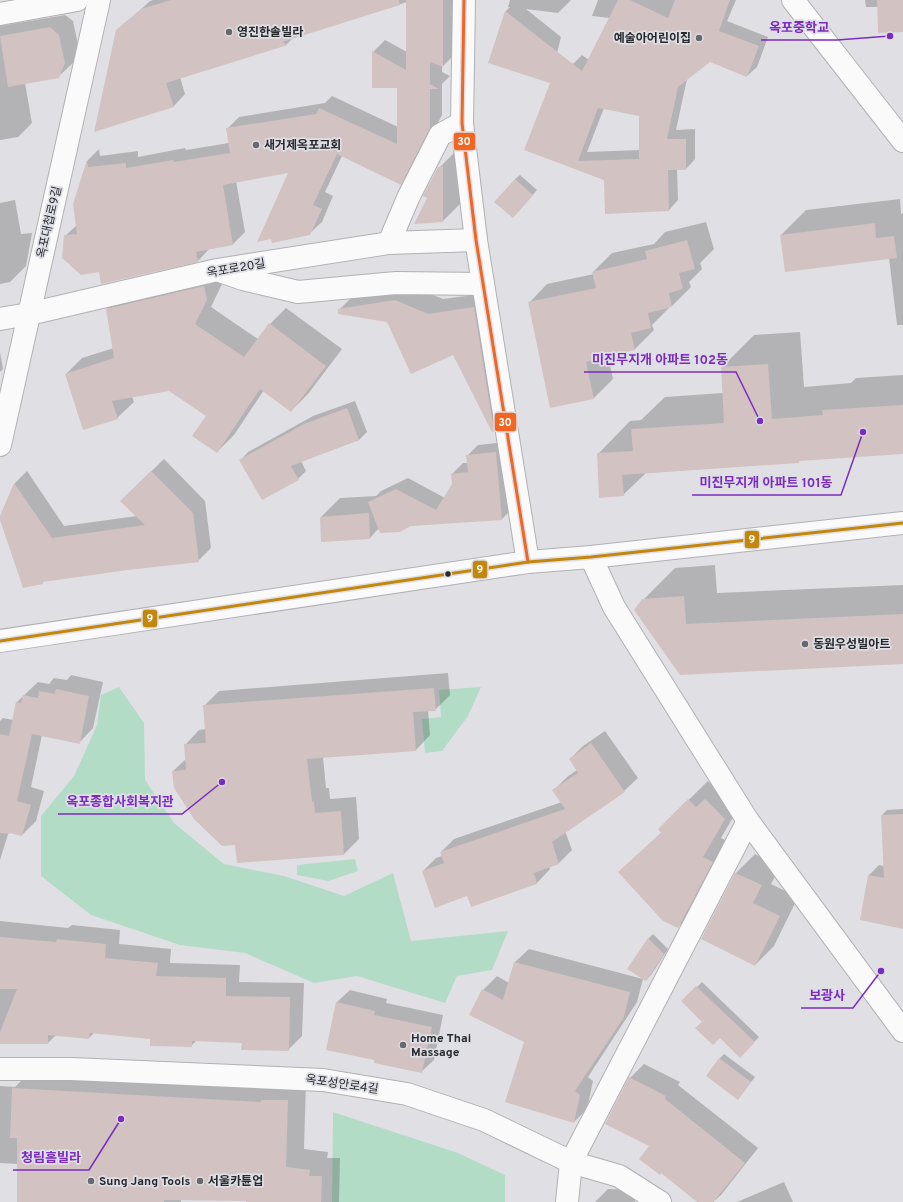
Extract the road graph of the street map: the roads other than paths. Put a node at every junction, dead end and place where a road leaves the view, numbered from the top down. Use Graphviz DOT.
graph roads {
  1 [pos="77,0"];
  2 [pos="99,0"];
  3 [pos="464,0"];
  4 [pos="793,0"];
  5 [pos="0,14"];
  6 [pos="462,123"];
  7 [pos="903,141"];
  8 [pos="476,240"];
  9 [pos="389,243"];
  10 [pos="217,270"];
  11 [pos="483,284"];
  12 [pos="29,314"];
  13 [pos="0,319"];
  14 [pos="0,445"];
  15 [pos="903,523"];
  16 [pos="592,557"];
  17 [pos="528,562"];
  18 [pos="0,641"];
  19 [pos="748,821"];
  20 [pos="903,1031"];
  21 [pos="0,1069"];
  22 [pos="571,1162"];
  23 [pos="567,1202"];
  24 [pos="660,1202"];
  1 -- 5 [label="street"];
  2 -- 12 [label="street, 옥포대첩로9길"];
  3 -- 6 [label="street"];
  4 -- 7 [label="street"];
  6 -- 8 [label="street"];
  6 -- 9 [label="street"];
  8 -- 9 [label="street, 옥포로20길"];
  8 -- 11 [label="street"];
  9 -- 10 [label="street, 옥포로20길"];
  10 -- 11 [label="street"];
  10 -- 12 [label="street, 옥포로20길"];
  11 -- 17 [label="street"];
  12 -- 13 [label="street, 옥포로20길"];
  12 -- 14 [label="street, 옥포대첩로9길"];
  15 -- 16 [label="street"];
  16 -- 17 [label="street"];
  16 -- 19 [label="street"];
  17 -- 18 [label="street"];
  19 -- 20 [label="street"];
  19 -- 22 [label="street"];
  21 -- 22 [label="street, 옥포성안로4길"];
  22 -- 23 [label="street"];
  22 -- 24 [label="street, 옥포성안로4길"];
}
